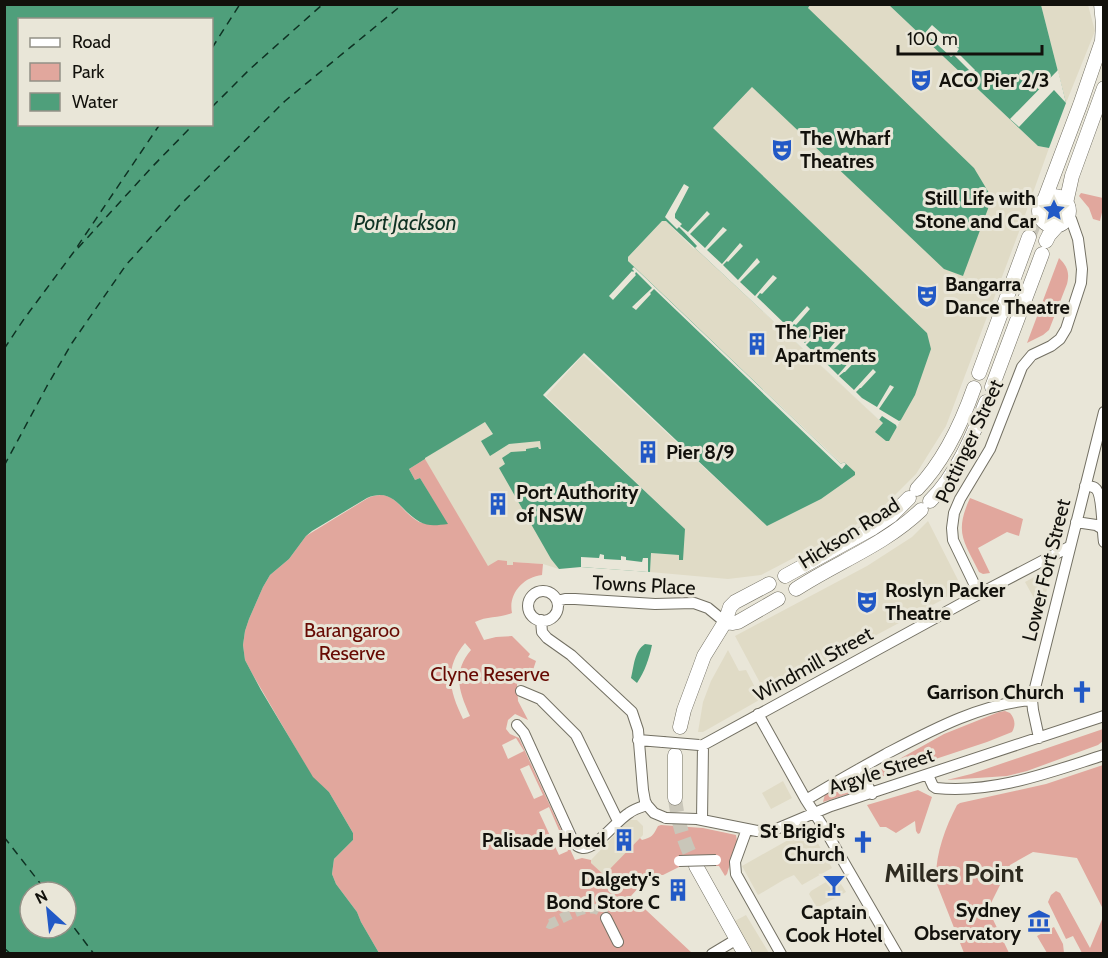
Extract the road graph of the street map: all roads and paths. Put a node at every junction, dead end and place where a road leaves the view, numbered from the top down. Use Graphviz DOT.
graph roads {
  1 [pos="1101,4"];
  2 [pos="1104,88"];
  3 [pos="1045,198"];
  4 [pos="1064,215"];
  5 [pos="1034,225"];
  6 [pos="979,373"];
  7 [pos="992,387"];
  8 [pos="974,388"];
  9 [pos="986,402"];
  10 [pos="1104,412"];
  11 [pos="1085,486"];
  12 [pos="1076,522"];
  13 [pos="1101,528"];
  14 [pos="1104,542"];
  15 [pos="1069,547"];
  16 [pos="785,576"];
  17 [pos="769,584"];
  18 [pos="796,589"];
  19 [pos="979,594"];
  20 [pos="778,599"];
  21 [pos="557,601"];
  22 [pos="541,620"];
  23 [pos="725,622"];
  24 [pos="521,691"];
  25 [pos="1032,700"];
  26 [pos="758,714"];
  27 [pos="1104,716"];
  28 [pos="517,725"];
  29 [pos="680,727"];
  30 [pos="1039,738"];
  31 [pos="638,740"];
  32 [pos="701,745"];
  33 [pos="675,755"];
  34 [pos="1104,755"];
  35 [pos="859,769"];
  36 [pos="928,775"];
  37 [pos="872,794"];
  38 [pos="675,798"];
  39 [pos="806,800"];
  40 [pos="647,805"];
  41 [pos="814,813"];
  42 [pos="700,819"];
  43 [pos="618,821"];
  44 [pos="747,829"];
  45 [pos="679,861"];
  46 [pos="735,862"];
  47 [pos="696,866"];
  48 [pos="606,918"];
  49 [pos="737,939"];
  50 [pos="618,942"];
  51 [pos="712,954"];
  52 [pos="746,954"];
  53 [pos="781,954"];
  54 [pos="897,954"];
  1 -- 3 [label="street"];
  2 -- 4 [label="street"];
  3 -- 4 [label="street"];
  3 -- 5 [label="street"];
  4 -- 5 [label="street"];
  4 -- 7 [label="street"];
  4 -- 19 [label="street, Pottinger Street"];
  5 -- 6 [label="street"];
  8 -- 16 [label="street, Hickson Road"];
  9 -- 18 [label="street, Hickson Road"];
  10 -- 11 [label="street, Lower Fort Street"];
  11 -- 12 [label="street, Lower Fort Street"];
  11 -- 13 [label="street"];
  12 -- 13 [label="street"];
  12 -- 15 [label="street, Lower Fort Street"];
  13 -- 14 [label="street"];
  15 -- 19 [label="street, Windmill Street"];
  15 -- 25 [label="street, Lower Fort Street"];
  17 -- 23 [label="street"];
  19 -- 26 [label="street, Windmill Street"];
  20 -- 23 [label="street"];
  21 -- 22 [label="street"];
  21 -- 22 [label="street"];
  21 -- 23 [label="street, Towns Place"];
  22 -- 31 [label="street"];
  23 -- 29 [label="street"];
  24 -- 43 [label="street"];
  25 -- 30 [label="street, Lower Fort Street"];
  25 -- 35 [label="street"];
  26 -- 32 [label="street, Windmill Street"];
  26 -- 39 [label="street"];
  27 -- 30 [label="street, Argyle Street"];
  28 -- 43 [label="street"];
  30 -- 36 [label="street, Argyle Street"];
  31 -- 32 [label="street, bridge"];
  31 -- 40 [label="street"];
  32 -- 42 [label="street"];
  33 -- 38 [label="street"];
  34 -- 36 [label="street"];
  35 -- 37 [label="street"];
  35 -- 39 [label="street"];
  36 -- 37 [label="street, Argyle Street"];
  37 -- 41 [label="street, Argyle Street"];
  39 -- 41 [label="street"];
  40 -- 42 [label="street, Argyle Street, bridge"];
  40 -- 43 [label="street"];
  41 -- 44 [label="street, Argyle Street"];
  41 -- 54 [label="street"];
  42 -- 44 [label="street, Argyle Street"];
  44 -- 46 [label="street"];
  45 -- 46 [label="street, bridge"];
  46 -- 53 [label="street"];
  47 -- 49 [label="street"];
  48 -- 50 [label="street"];
  49 -- 51 [label="street"];
  49 -- 52 [label="street"];
}
